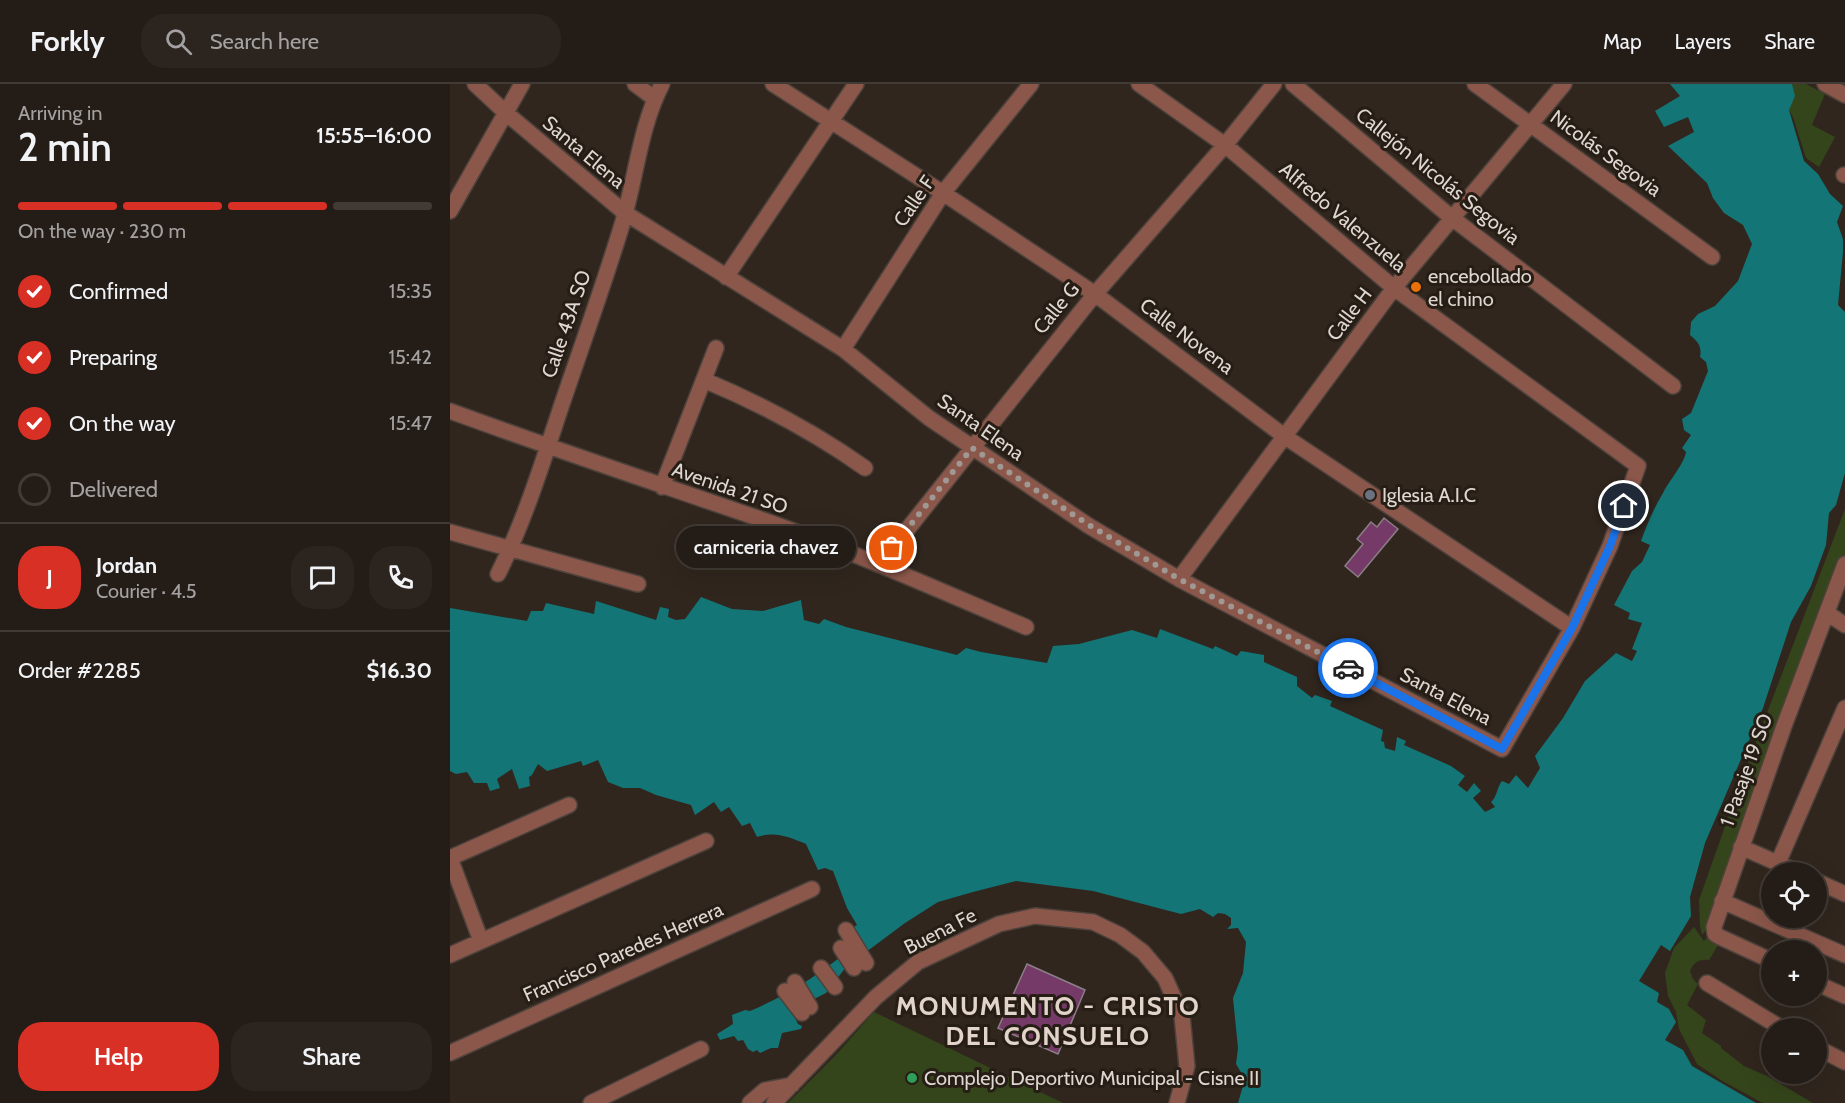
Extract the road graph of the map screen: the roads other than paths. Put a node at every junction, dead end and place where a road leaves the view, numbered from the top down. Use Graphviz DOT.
graph roads {
  1 [pos="475,84"];
  2 [pos="522,84"];
  3 [pos="635,84"];
  4 [pos="662,84"];
  5 [pos="773,84"];
  6 [pos="856,84"];
  7 [pos="1031,84"];
  8 [pos="1138,84"];
  9 [pos="1274,84"];
  10 [pos="1293,84"];
  11 [pos="1475,84"];
  12 [pos="1564,84"];
  13 [pos="1825,84"];
  14 [pos="1845,95"];
  15 [pos="655,99"];
  16 [pos="506,113"];
  17 [pos="830,120"];
  18 [pos="1531,124"];
  19 [pos="1226,145"];
  20 [pos="943,193"];
  21 [pos="450,211"];
  22 [pos="625,213"];
  23 [pos="1452,218"];
  24 [pos="1712,257"];
  25 [pos="726,277"];
  26 [pos="1394,288"];
  27 [pos="1095,294"];
  28 [pos="716,348"];
  29 [pos="843,350"];
  30 [pos="704,380"];
  31 [pos="1673,386"];
  32 [pos="450,411"];
  33 [pos="1284,436"];
  34 [pos="547,447"];
  35 [pos="972,448"];
  36 [pos="865,468"];
  37 [pos="662,487"];
  38 [pos="450,532"];
  39 [pos="510,549"];
  40 [pos="1845,564"];
  41 [pos="879,565"];
  42 [pos="498,574"];
  43 [pos="1179,579"];
  44 [pos="638,584"];
  45 [pos="1827,613"];
  46 [pos="1845,625"];
  47 [pos="1026,627"];
  48 [pos="1572,628"];
  49 [pos="1845,708"];
  50 [pos="569,805"];
  51 [pos="706,841"];
  52 [pos="1741,847"];
  53 [pos="450,858"];
  54 [pos="1776,862"];
  55 [pos="1778,862"];
  56 [pos="1827,884"];
  57 [pos="1843,888"];
  58 [pos="812,889"];
  59 [pos="1722,901"];
  60 [pos="846,930"];
  61 [pos="481,941"];
  62 [pos="841,948"];
  63 [pos="450,955"];
  64 [pos="1845,955"];
  65 [pos="1761,956"];
  66 [pos="825,965"];
  67 [pos="838,983"];
  68 [pos="1707,983"];
  69 [pos="794,984"];
  70 [pos="1827,987"];
  71 [pos="1845,996"];
  72 [pos="810,1007"];
  73 [pos="1764,1018"];
  74 [pos="702,1049"];
  75 [pos="450,1053"];
  76 [pos="1827,1053"];
  77 [pos="1845,1062"];
  78 [pos="792,1085"];
  79 [pos="591,1103"];
  80 [pos="750,1103"];
  81 [pos="774,1103"];
  82 [pos="1178,1103"];
  1 -- 16 [label="street, Santa Elena"];
  2 -- 16 [label="street"];
  3 -- 15 [label="street"];
  4 -- 15 [label="street, Calle 43A SO"];
  5 -- 17 [label="street, Calle Novena"];
  6 -- 17 [label="street"];
  7 -- 20 [label="street, Calle F"];
  8 -- 19 [label="street, Alfredo Valenzuela"];
  9 -- 19 [label="street, Calle G"];
  10 -- 23 [label="street, Callejón Nicolás Segovia"];
  11 -- 18 [label="street, Nicolás Segovia"];
  12 -- 18 [label="street, Calle H"];
  13 -- 14 [label="street"];
  15 -- 22 [label="street, Calle 43A SO"];
  16 -- 21 [label="street"];
  16 -- 22 [label="street, Santa Elena"];
  17 -- 20 [label="street, Calle Novena"];
  17 -- 25 [label="street"];
  18 -- 23 [label="street, Calle H"];
  18 -- 24 [label="street, Nicolás Segovia"];
  19 -- 26 [label="street, Alfredo Valenzuela"];
  19 -- 27 [label="street, Calle G"];
  20 -- 27 [label="street, Calle Novena"];
  20 -- 29 [label="street, Calle F"];
  22 -- 25 [label="street, Santa Elena"];
  22 -- 34 [label="street, Calle 43A SO"];
  23 -- 26 [label="street, Calle H"];
  23 -- 31 [label="street, Callejón Nicolás Segovia"];
  25 -- 29 [label="street, Santa Elena"];
  26 -- 33 [label="street, Calle H"];
  26 -- 48 [label="street, Alfredo Valenzuela"];
  27 -- 33 [label="street, Calle Novena"];
  27 -- 35 [label="street, Calle G"];
  28 -- 30 [label="street"];
  29 -- 35 [label="street, Santa Elena"];
  30 -- 36 [label="street"];
  30 -- 37 [label="street"];
  32 -- 34 [label="street, Avenida 21 SO"];
  33 -- 43 [label="street, Calle H"];
  33 -- 48 [label="street, Calle Novena"];
  34 -- 37 [label="street, Avenida 21 SO"];
  34 -- 39 [label="street, Calle 43A SO"];
  35 -- 41 [label="street, Calle G"];
  35 -- 43 [label="street, Santa Elena"];
  37 -- 41 [label="street, Avenida 21 SO"];
  38 -- 39 [label="street"];
  39 -- 42 [label="street, Calle 43A SO"];
  39 -- 44 [label="street"];
  40 -- 45 [label="street, 1 Pasaje 19 SO"];
  41 -- 47 [label="street, Avenida 21 SO"];
  43 -- 48 [label="street, Santa Elena"];
  45 -- 46 [label="street"];
  45 -- 52 [label="street, 1 Pasaje 19 SO"];
  49 -- 55 [label="street"];
  50 -- 53 [label="street"];
  51 -- 61 [label="street"];
  52 -- 54 [label="street"];
  52 -- 59 [label="street, 1 Pasaje 19 SO"];
  53 -- 61 [label="street"];
  56 -- 57 [label="street"];
  58 -- 75 [label="street, Francisco Paredes Herrera"];
  59 -- 64 [label="street"];
  59 -- 65 [label="street, 1 Pasaje 19 SO"];
  60 -- 62 [label="street"];
  61 -- 63 [label="street"];
  66 -- 67 [label="street"];
  68 -- 73 [label="street"];
  69 -- 72 [label="street"];
  70 -- 71 [label="street"];
  74 -- 79 [label="street"];
  76 -- 77 [label="street"];
  78 -- 80 [label="street"];
  78 -- 81 [label="street, Buena Fe"];
  78 -- 82 [label="street, Buena Fe"];
}
